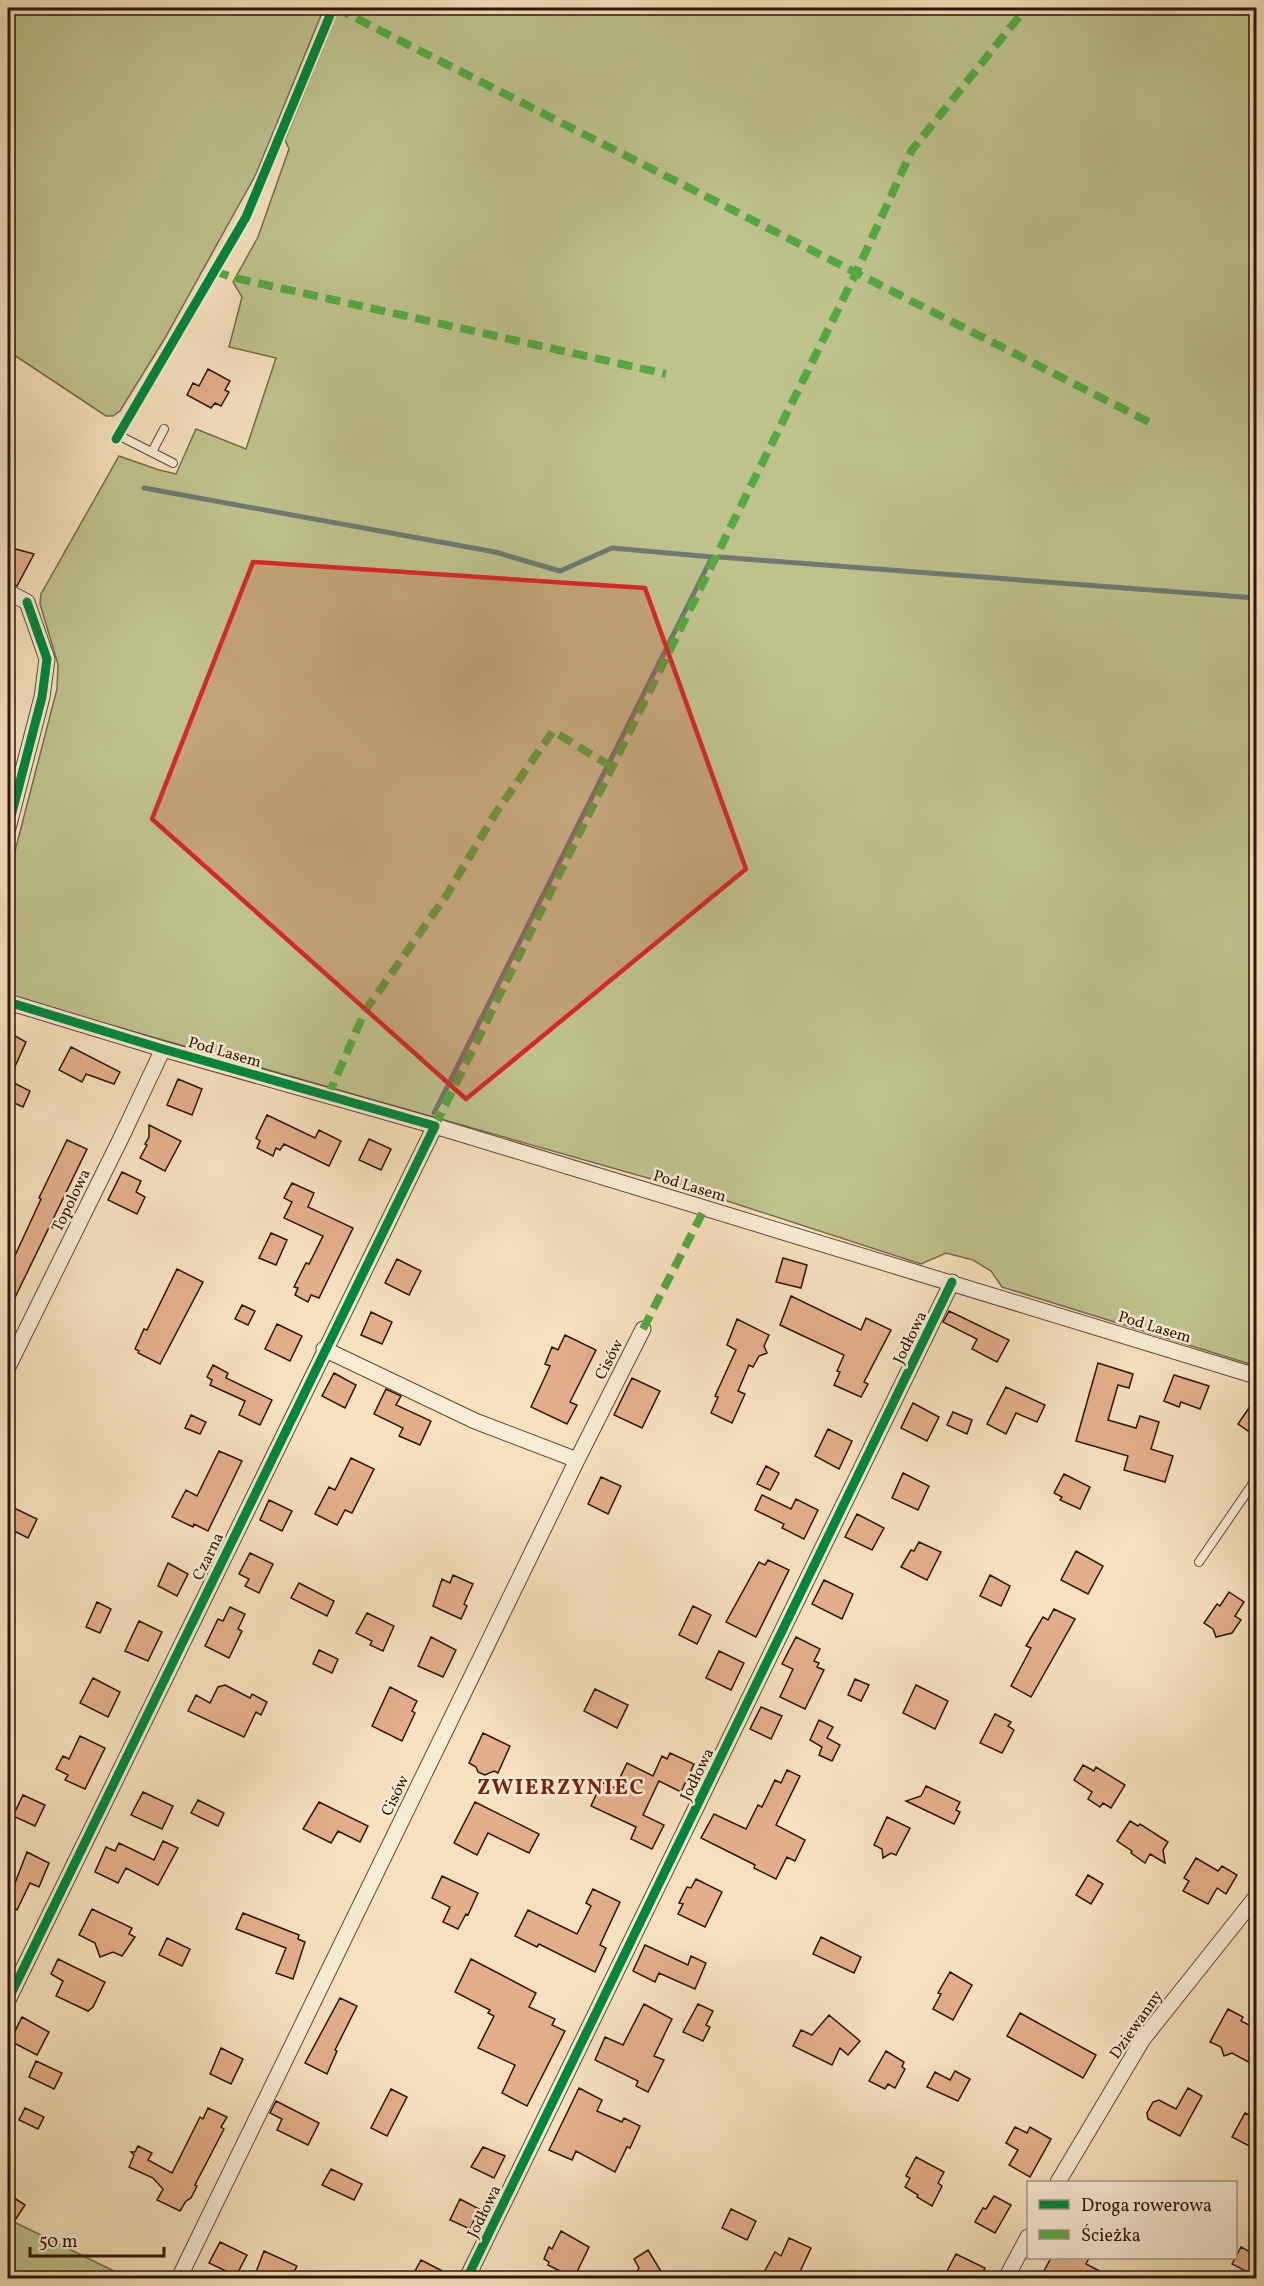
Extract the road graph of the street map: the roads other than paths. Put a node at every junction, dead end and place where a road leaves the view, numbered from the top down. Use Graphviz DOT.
graph roads {
  1 [pos="164,429"];
  2 [pos="118,435"];
  3 [pos="152,452"];
  4 [pos="173,463"];
  5 [pos="8,592"];
  6 [pos="8,828"];
  7 [pos="8,1002"];
  8 [pos="163,1049"];
  9 [pos="435,1126"];
  10 [pos="952,1282"];
  11 [pos="643,1329"];
  12 [pos="324,1349"];
  13 [pos="8,1366"];
  14 [pos="1257,1376"];
  15 [pos="577,1460"];
  16 [pos="1257,1479"];
  17 [pos="1199,1562"];
  18 [pos="1257,1897"];
  19 [pos="8,2000"];
  20 [pos="1059,2181"];
  21 [pos="1027,2241"];
  22 [pos="179,2278"];
  23 [pos="467,2278"];
  24 [pos="1006,2278"];
  1 -- 3 [label="lane"];
  2 -- 3 [label="lane"];
  3 -- 4 [label="lane"];
  5 -- 6 [label="street"];
  7 -- 8 [label="street, Pod Lasem"];
  8 -- 9 [label="street, Pod Lasem"];
  8 -- 13 [label="street, Topolowa"];
  9 -- 10 [label="street, Pod Lasem"];
  9 -- 12 [label="street, Czarna"];
  10 -- 14 [label="street, Pod Lasem"];
  10 -- 23 [label="street, Jodłowa"];
  11 -- 15 [label="street, Cisów"];
  12 -- 15 [label="street"];
  12 -- 19 [label="street, Czarna"];
  15 -- 22 [label="street, Cisów"];
  16 -- 17 [label="lane"];
  18 -- 20 [label="street, Dziewanny"];
  21 -- 24 [label="street"];
}
